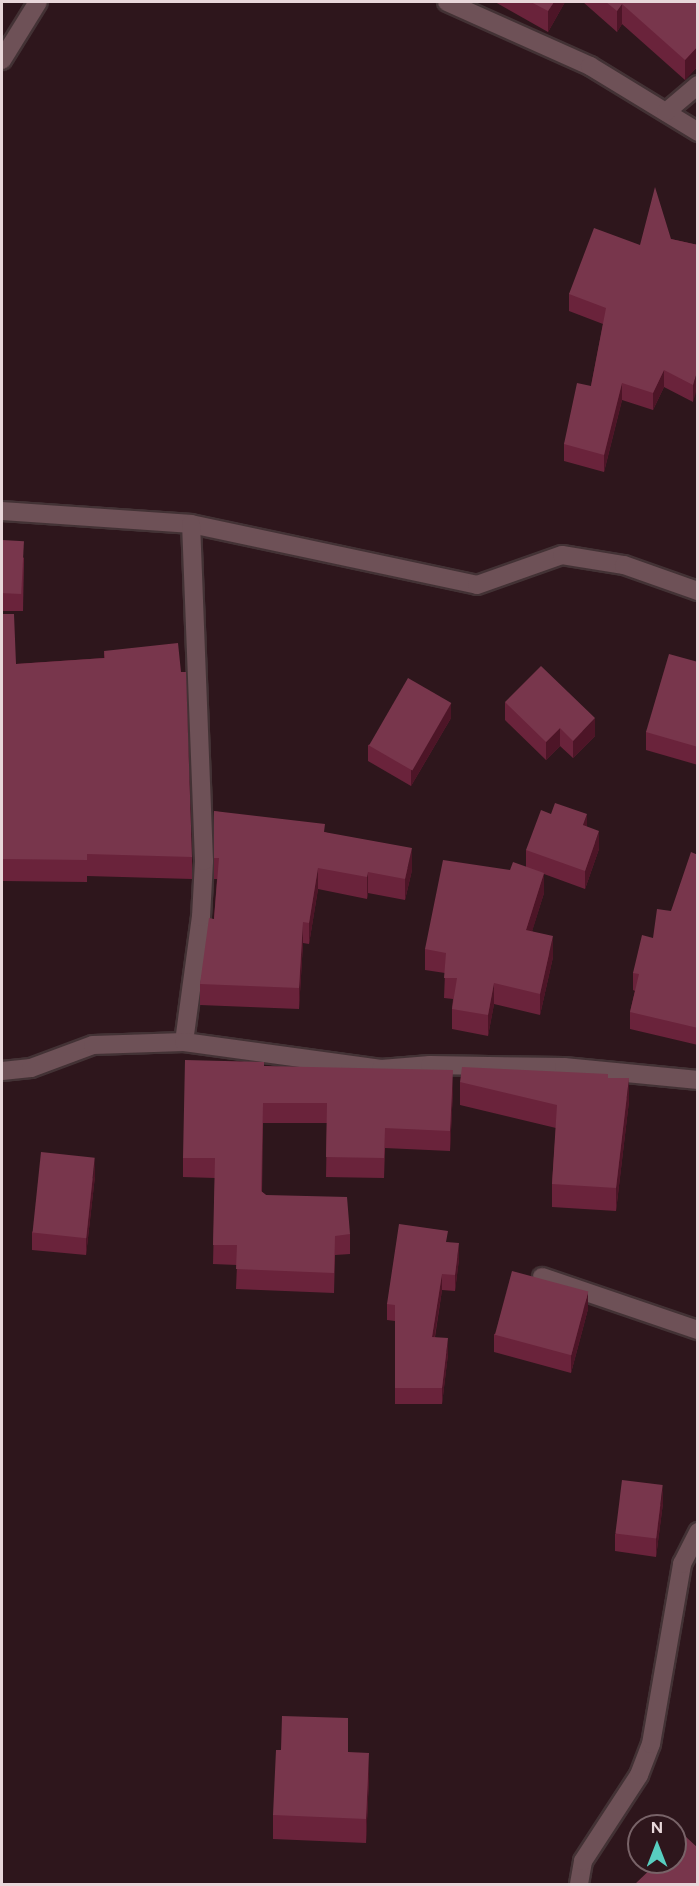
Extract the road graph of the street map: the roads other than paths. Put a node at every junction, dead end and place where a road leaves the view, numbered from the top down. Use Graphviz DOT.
graph roads {
  1 [pos="38,2"];
  2 [pos="447,2"];
  3 [pos="2,60"];
  4 [pos="698,85"];
  5 [pos="666,112"];
  6 [pos="698,132"];
  7 [pos="2,511"];
  8 [pos="191,524"];
  9 [pos="698,591"];
  10 [pos="184,1042"];
  11 [pos="2,1071"];
  12 [pos="698,1080"];
  13 [pos="542,1277"];
  14 [pos="698,1330"];
  15 [pos="698,1532"];
  16 [pos="579,1884"];
  1 -- 3 [label="street"];
  2 -- 5 [label="street"];
  4 -- 5 [label="street"];
  5 -- 6 [label="street"];
  7 -- 8 [label="street"];
  8 -- 9 [label="street"];
  8 -- 10 [label="street"];
  10 -- 11 [label="street"];
  10 -- 12 [label="street"];
  13 -- 14 [label="street"];
  15 -- 16 [label="street"];
}
